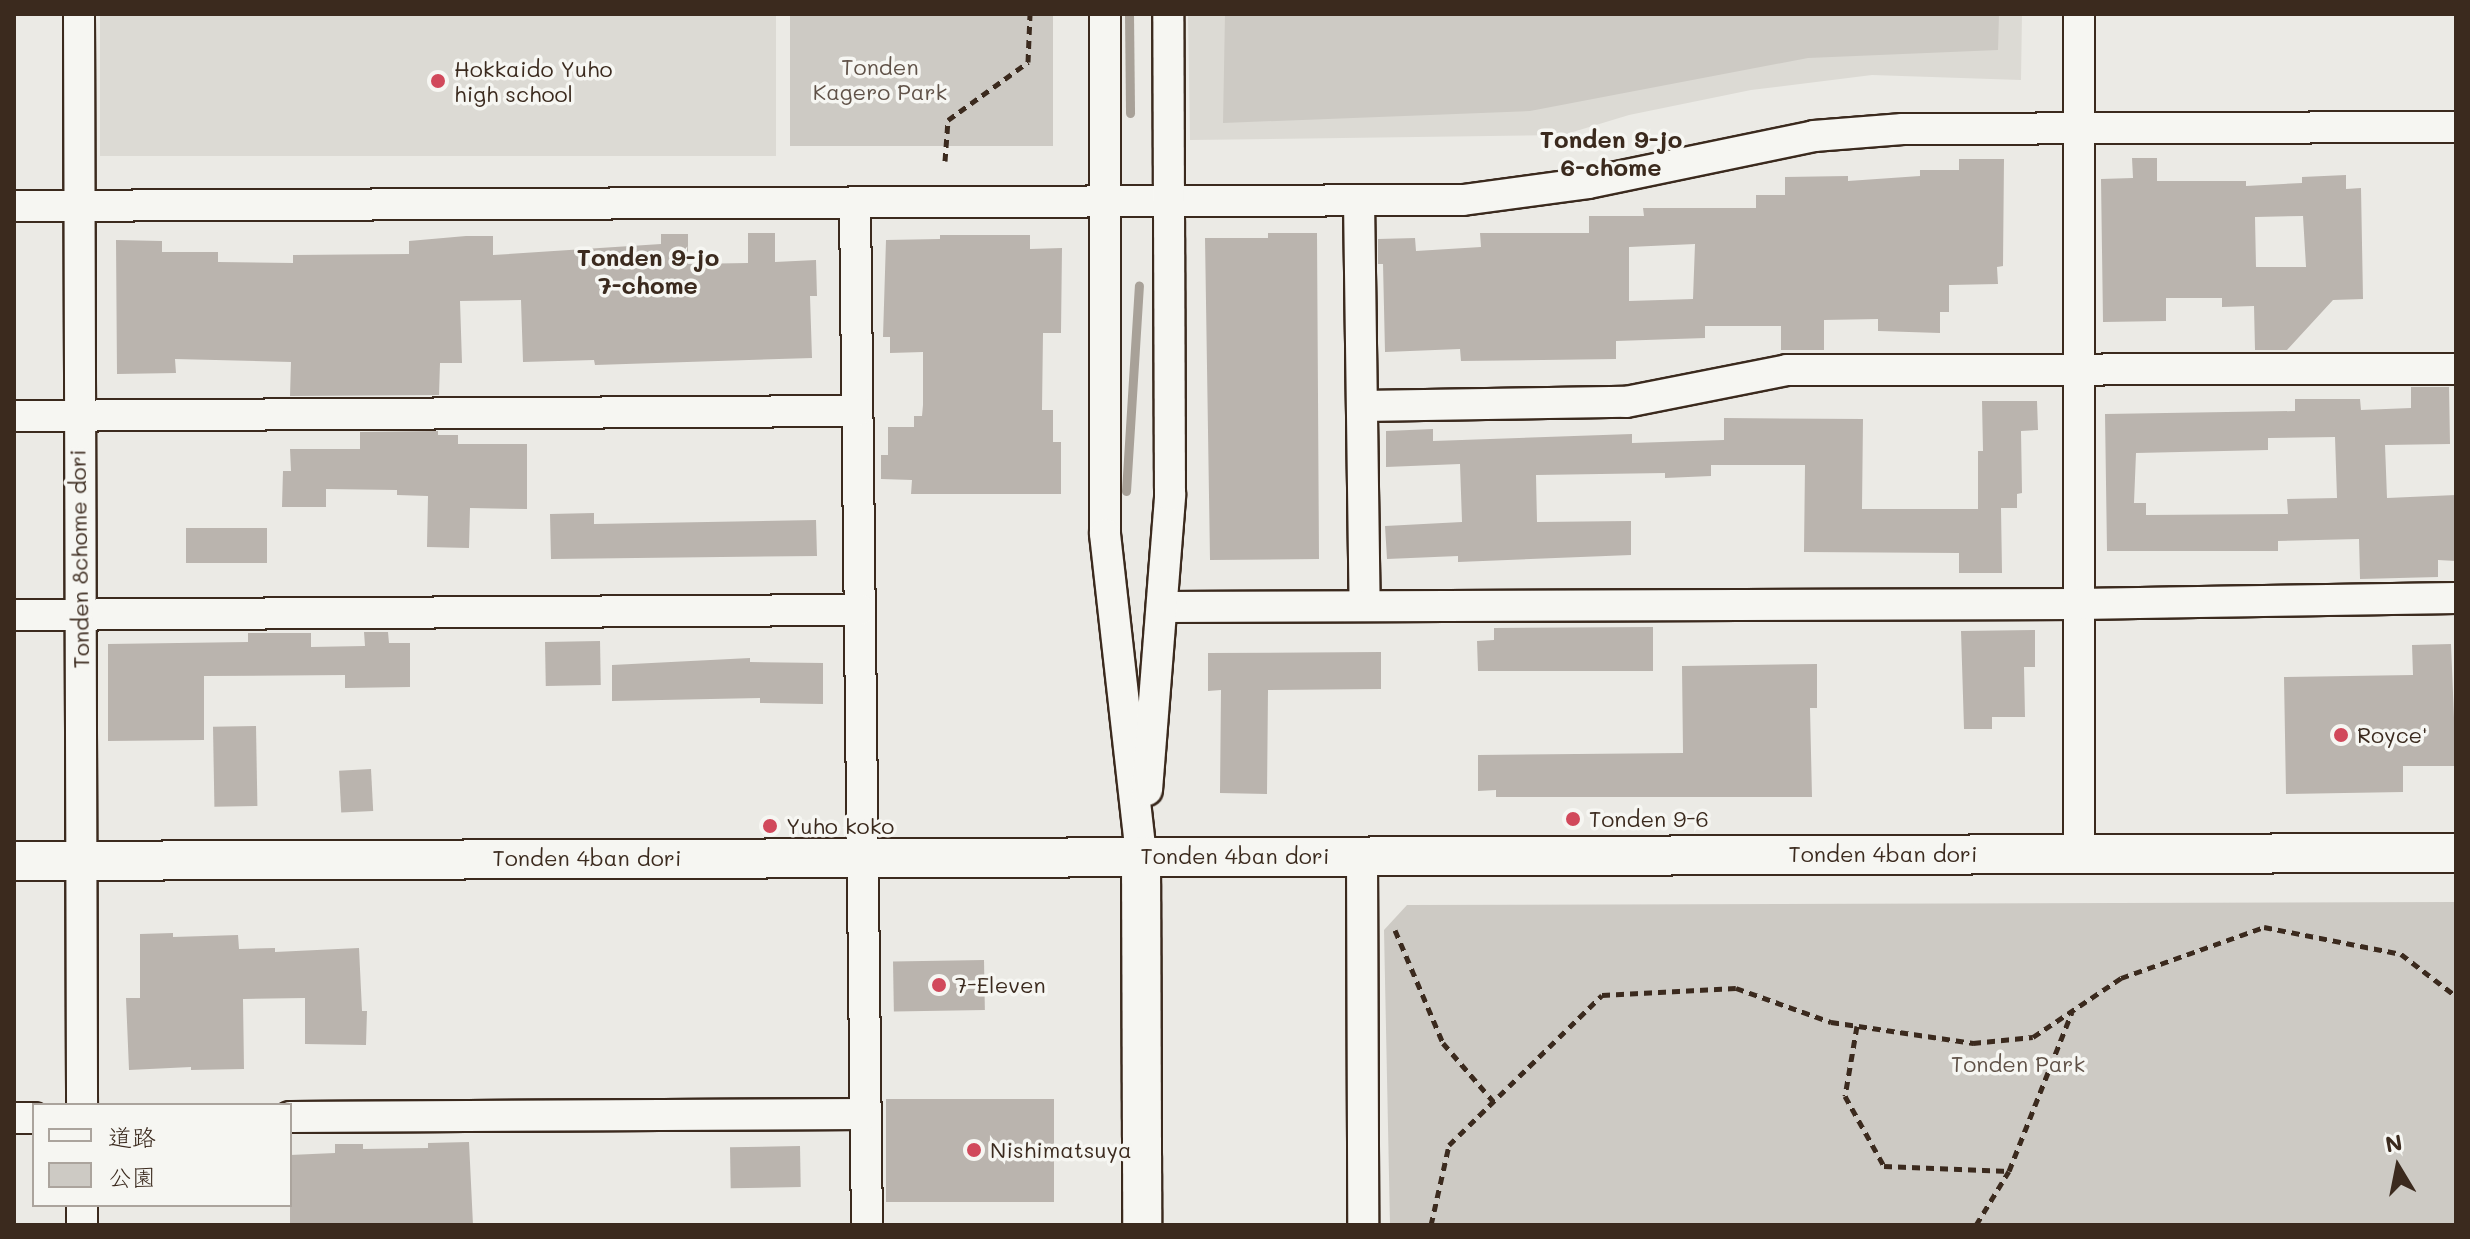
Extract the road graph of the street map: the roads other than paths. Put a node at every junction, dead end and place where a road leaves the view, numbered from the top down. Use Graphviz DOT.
graph roads {
  1 [pos="79,14"];
  2 [pos="1105,14"];
  3 [pos="1168,14"];
  4 [pos="2079,14"];
  5 [pos="2456,127"];
  6 [pos="2080,129"];
  7 [pos="1359,200"];
  8 [pos="1170,201"];
  9 [pos="1105,202"];
  10 [pos="855,204"];
  11 [pos="14,206"];
  12 [pos="80,206"];
  13 [pos="2456,369"];
  14 [pos="2080,371"];
  15 [pos="1362,406"];
  16 [pos="857,411"];
  17 [pos="77,415"];
  18 [pos="14,416"];
  19 [pos="2456,598"];
  20 [pos="2079,604"];
  21 [pos="1365,605"];
  22 [pos="1163,607"];
  23 [pos="860,610"];
  24 [pos="14,615"];
  25 [pos="79,615"];
  26 [pos="2456,853"];
  27 [pos="2079,854"];
  28 [pos="1362,855"];
  29 [pos="1141,856"];
  30 [pos="862,857"];
  31 [pos="14,861"];
  32 [pos="81,861"];
  33 [pos="82,1103"];
  34 [pos="865,1114"];
  35 [pos="292,1117"];
  36 [pos="867,1225"];
  37 [pos="1142,1225"];
  38 [pos="1363,1225"];
  1 -- 12 [label="street, Tonden 8chome dori"];
  2 -- 9 [label="street"];
  3 -- 8 [label="street"];
  4 -- 6 [label="street"];
  5 -- 6 [label="street"];
  6 -- 7 [label="street"];
  6 -- 14 [label="street"];
  7 -- 8 [label="street"];
  7 -- 15 [label="street"];
  8 -- 9 [label="street"];
  8 -- 22 [label="street"];
  9 -- 10 [label="street"];
  9 -- 29 [label="street"];
  10 -- 12 [label="street"];
  10 -- 16 [label="street"];
  11 -- 12 [label="street"];
  12 -- 17 [label="street, Tonden 8chome dori"];
  13 -- 14 [label="street"];
  14 -- 15 [label="street"];
  14 -- 20 [label="street"];
  15 -- 21 [label="street"];
  16 -- 17 [label="street"];
  16 -- 23 [label="street"];
  17 -- 18 [label="street"];
  17 -- 25 [label="street, Tonden 8chome dori"];
  19 -- 20 [label="street"];
  20 -- 21 [label="street"];
  20 -- 27 [label="street"];
  21 -- 22 [label="street"];
  22 -- 29 [label="street"];
  23 -- 25 [label="street"];
  23 -- 30 [label="street"];
  24 -- 25 [label="street"];
  25 -- 32 [label="street, Tonden 8chome dori"];
  26 -- 27 [label="street, Tonden 4ban dori"];
  27 -- 28 [label="street, Tonden 4ban dori"];
  28 -- 29 [label="street, Tonden 4ban dori"];
  28 -- 38 [label="street"];
  29 -- 30 [label="street, Tonden 4ban dori"];
  29 -- 37 [label="street"];
  30 -- 32 [label="street, Tonden 4ban dori"];
  30 -- 34 [label="street"];
  31 -- 32 [label="street, Tonden 4ban dori"];
  32 -- 33 [label="street, Tonden 8chome dori"];
  34 -- 35 [label="street"];
  34 -- 36 [label="street"];
}
